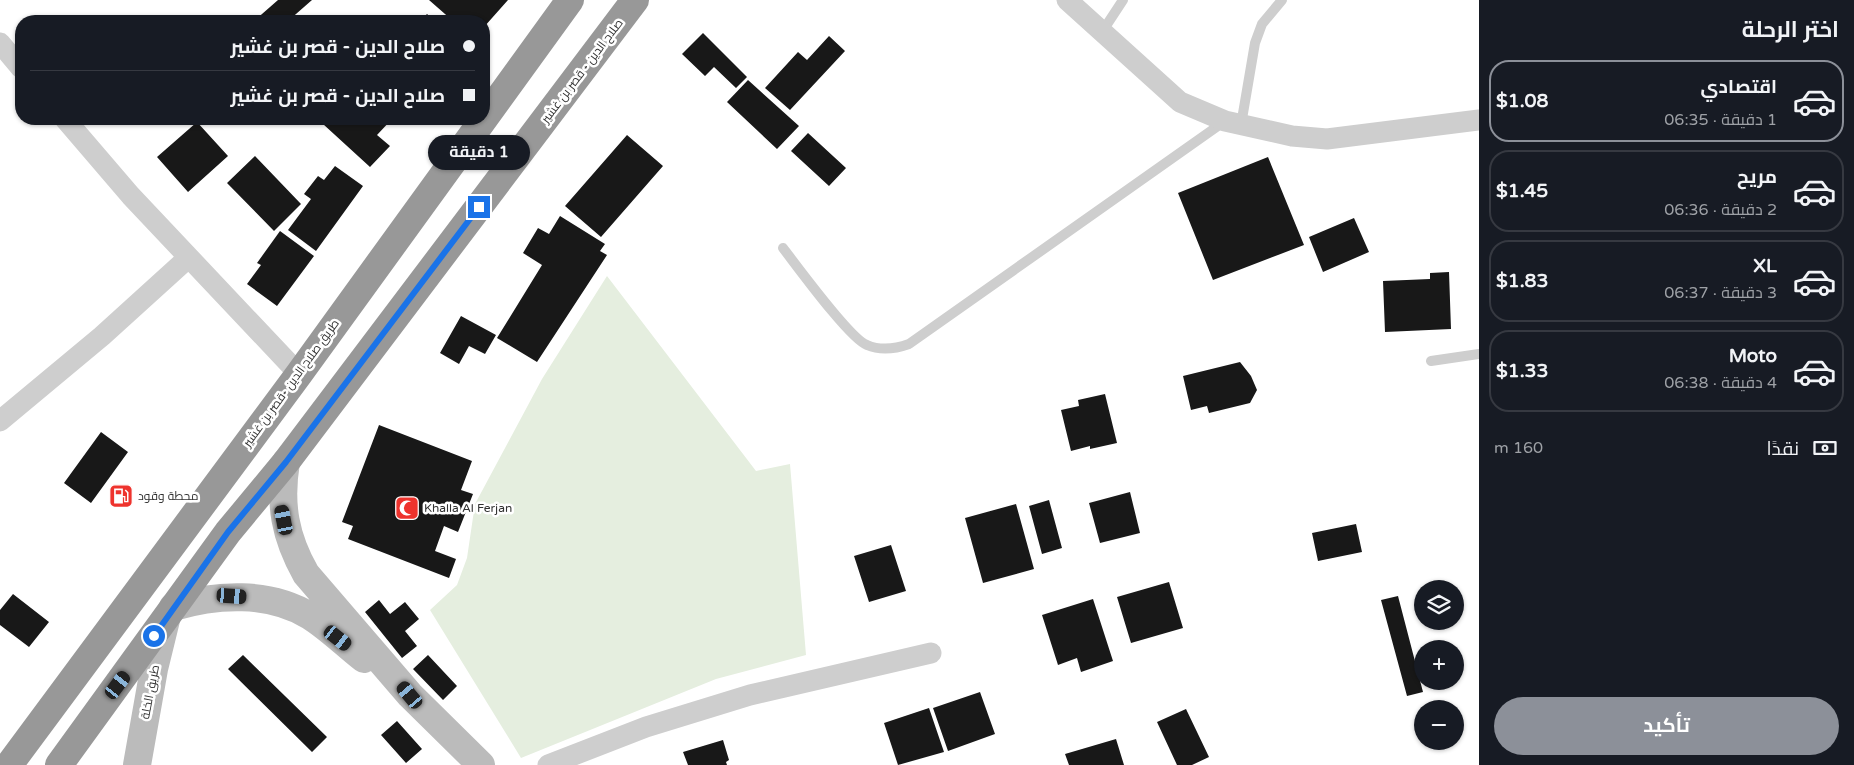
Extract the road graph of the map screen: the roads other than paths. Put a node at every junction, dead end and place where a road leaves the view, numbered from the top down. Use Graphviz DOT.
graph roads {
  1 [pos="570,0"];
  2 [pos="635,0"];
  3 [pos="1067,0"];
  4 [pos="1123,0"];
  5 [pos="1282,0"];
  6 [pos="1102,32"];
  7 [pos="0,44"];
  8 [pos="15,61"];
  9 [pos="490,110"];
  10 [pos="1479,120"];
  11 [pos="1233,123"];
  12 [pos="70,125"];
  13 [pos="479,125"];
  14 [pos="783,248"];
  15 [pos="188,258"];
  16 [pos="1479,354"];
  17 [pos="1430,361"];
  18 [pos="299,374"];
  19 [pos="0,421"];
  20 [pos="286,462"];
  21 [pos="169,614"];
  22 [pos="931,653"];
  23 [pos="410,695"];
  24 [pos="10,765"];
  25 [pos="59,765"];
  26 [pos="138,765"];
  27 [pos="482,765"];
  28 [pos="548,765"];
  1 -- 9 [label="highway, طريق صلاح الدين -قصر بن غشير"];
  2 -- 20 [label="highway, صلاح الدين - قصر بن غشير"];
  3 -- 6 [label="street"];
  4 -- 6 [label="lane"];
  5 -- 11 [label="lane"];
  6 -- 11 [label="street"];
  7 -- 8 [label="street"];
  10 -- 11 [label="street"];
  11 -- 14 [label="lane"];
  12 -- 15 [label="street"];
  13 -- 18 [label="highway, طريق صلاح الدين -قصر بن غشير"];
  15 -- 18 [label="street"];
  15 -- 19 [label="street"];
  16 -- 17 [label="lane"];
  18 -- 24 [label="highway, طريق صلاح الدين -قصر بن غشير"];
  20 -- 21 [label="highway, صلاح الدين - قصر بن غشير"];
  20 -- 23 [label="street"];
  21 -- 23 [label="street"];
  21 -- 25 [label="highway, صلاح الدين - قصر بن غشير"];
  21 -- 26 [label="street, طريق الخلة"];
  22 -- 28 [label="street"];
  23 -- 27 [label="street"];
}
